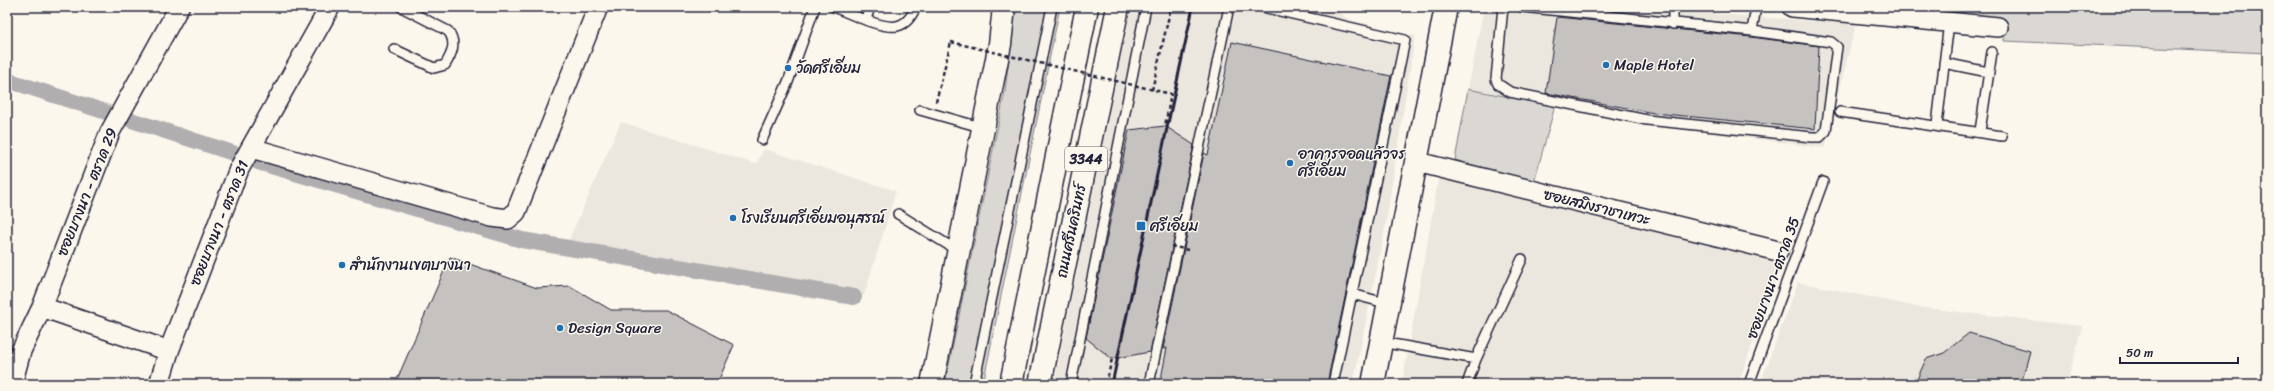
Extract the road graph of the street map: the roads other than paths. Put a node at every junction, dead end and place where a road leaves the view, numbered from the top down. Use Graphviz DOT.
graph roads {
  1 [pos="179,7"];
  2 [pos="330,7"];
  3 [pos="401,7"];
  4 [pos="598,7"];
  5 [pos="815,7"];
  6 [pos="834,7"];
  7 [pos="870,7"];
  8 [pos="916,7"];
  9 [pos="1004,7"];
  10 [pos="1052,7"];
  11 [pos="1087,7"];
  12 [pos="1118,7"];
  13 [pos="1146,7"];
  14 [pos="1229,7"];
  15 [pos="1262,7"];
  16 [pos="1503,7"];
  17 [pos="1522,7"];
  18 [pos="1672,7"];
  19 [pos="1756,7"];
  20 [pos="1792,7"];
  21 [pos="1444,8"];
  22 [pos="866,19"];
  23 [pos="1949,22"];
  24 [pos="1672,24"];
  25 [pos="1998,27"];
  26 [pos="1752,31"];
  27 [pos="394,49"];
  28 [pos="1992,52"];
  29 [pos="1944,63"];
  30 [pos="1988,72"];
  31 [pos="920,110"];
  32 [pos="1840,112"];
  33 [pos="1937,125"];
  34 [pos="984,128"];
  35 [pos="1980,131"];
  36 [pos="2002,136"];
  37 [pos="762,140"];
  38 [pos="251,148"];
  39 [pos="1416,162"];
  40 [pos="1823,182"];
  41 [pos="898,214"];
  42 [pos="1778,251"];
  43 [pos="959,252"];
  44 [pos="1522,259"];
  45 [pos="1352,294"];
  46 [pos="1389,304"];
  47 [pos="42,307"];
  48 [pos="1381,342"];
  49 [pos="169,351"];
  50 [pos="1476,359"];
  51 [pos="12,384"];
  52 [pos="159,384"];
  53 [pos="932,384"];
  54 [pos="974,384"];
  55 [pos="1011,384"];
  56 [pos="1040,384"];
  57 [pos="1071,384"];
  58 [pos="1149,384"];
  59 [pos="1333,384"];
  60 [pos="1373,384"];
  61 [pos="1468,384"];
  62 [pos="1749,384"];
  1 -- 47 [label="street, ซอยบางนา - ตราด 29"];
  2 -- 38 [label="street, ซอยบางนา - ตราด 31"];
  3 -- 27 [label="lane"];
  4 -- 38 [label="street"];
  5 -- 37 [label="lane"];
  6 -- 22 [label="lane"];
  7 -- 22 [label="lane"];
  8 -- 22 [label="lane"];
  9 -- 34 [label="main road"];
  10 -- 54 [label="lane"];
  11 -- 55 [label="main road, ถนนศรีนครินทร์ / 3344"];
  12 -- 56 [label="main road, ถนนศรีนครินทร์ / 3344"];
  13 -- 57 [label="lane"];
  14 -- 58 [label="lane"];
  15 -- 45 [label="lane"];
  16 -- 26 [label="lane"];
  17 -- 24 [label="lane"];
  18 -- 24 [label="lane"];
  19 -- 26 [label="lane"];
  20 -- 23 [label="street"];
  21 -- 39 [label="main road"];
  23 -- 25 [label="street"];
  23 -- 29 [label="lane"];
  24 -- 26 [label="lane"];
  28 -- 30 [label="lane"];
  29 -- 30 [label="lane"];
  29 -- 33 [label="lane"];
  30 -- 35 [label="lane"];
  31 -- 34 [label="lane"];
  32 -- 33 [label="lane"];
  33 -- 35 [label="lane"];
  34 -- 43 [label="main road"];
  35 -- 36 [label="lane"];
  38 -- 49 [label="street, ซอยบางนา - ตราด 31"];
  39 -- 42 [label="street, ซอยสมิงราชาเทวะ"];
  39 -- 46 [label="main road"];
  40 -- 62 [label="lane, ซอยบางนา-ตราด 35"];
  41 -- 43 [label="lane"];
  43 -- 53 [label="main road"];
  44 -- 50 [label="lane"];
  45 -- 46 [label="lane"];
  45 -- 59 [label="lane"];
  46 -- 48 [label="main road"];
  47 -- 49 [label="street"];
  47 -- 51 [label="street, ซอยบางนา - ตราด 29"];
  48 -- 50 [label="lane"];
  48 -- 60 [label="main road"];
  49 -- 52 [label="street, ซอยบางนา - ตราด 31"];
  50 -- 61 [label="lane"];
}
